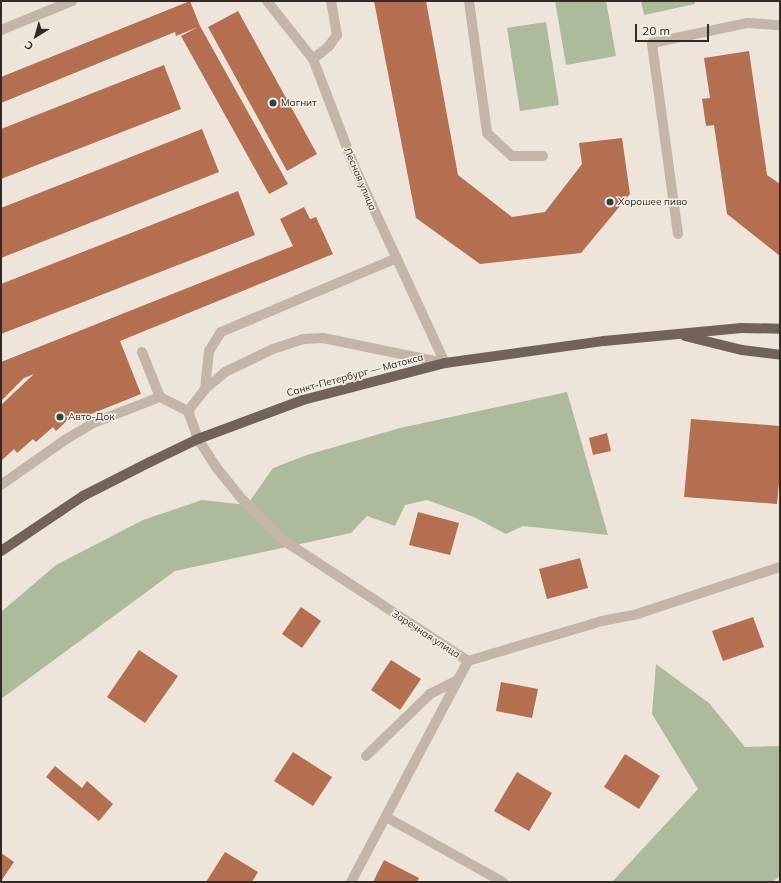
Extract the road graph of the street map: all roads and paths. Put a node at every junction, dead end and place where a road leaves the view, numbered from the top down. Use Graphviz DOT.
graph roads {
  1 [pos="72,1"];
  2 [pos="267,1"];
  3 [pos="332,1"];
  4 [pos="469,1"];
  5 [pos="780,24"];
  6 [pos="1,30"];
  7 [pos="313,59"];
  8 [pos="543,156"];
  9 [pos="678,234"];
  10 [pos="395,259"];
  11 [pos="780,329"];
  12 [pos="677,334"];
  13 [pos="142,352"];
  14 [pos="780,356"];
  15 [pos="445,362"];
  16 [pos="206,389"];
  17 [pos="160,397"];
  18 [pos="188,411"];
  19 [pos="198,439"];
  20 [pos="1,485"];
  21 [pos="1,551"];
  22 [pos="780,567"];
  23 [pos="468,661"];
  24 [pos="457,680"];
  25 [pos="366,756"];
  26 [pos="386,817"];
  27 [pos="351,882"];
  28 [pos="503,882"];
  1 -- 6 [label="street"];
  2 -- 7 [label="street, Лесная улица"];
  3 -- 7 [label="street"];
  4 -- 8 [label="street"];
  5 -- 9 [label="street"];
  7 -- 10 [label="street, Лесная улица"];
  10 -- 15 [label="street, Лесная улица"];
  10 -- 16 [label="street"];
  11 -- 12 [label="main road, Санкт-Петербург — Матокса"];
  12 -- 14 [label="main road, Санкт-Петербург — Матокса"];
  12 -- 15 [label="main road, Санкт-Петербург — Матокса"];
  13 -- 17 [label="street"];
  15 -- 16 [label="street"];
  15 -- 19 [label="main road, Санкт-Петербург — Матокса"];
  16 -- 18 [label="street"];
  17 -- 18 [label="street"];
  17 -- 20 [label="street"];
  18 -- 19 [label="street, Заречная улица"];
  19 -- 21 [label="main road, Санкт-Петербург — Матокса"];
  19 -- 23 [label="street, Заречная улица"];
  22 -- 23 [label="street, Заречная улица"];
  23 -- 24 [label="street"];
  24 -- 25 [label="street"];
  24 -- 26 [label="street"];
  26 -- 27 [label="street"];
  26 -- 28 [label="street"];
}
